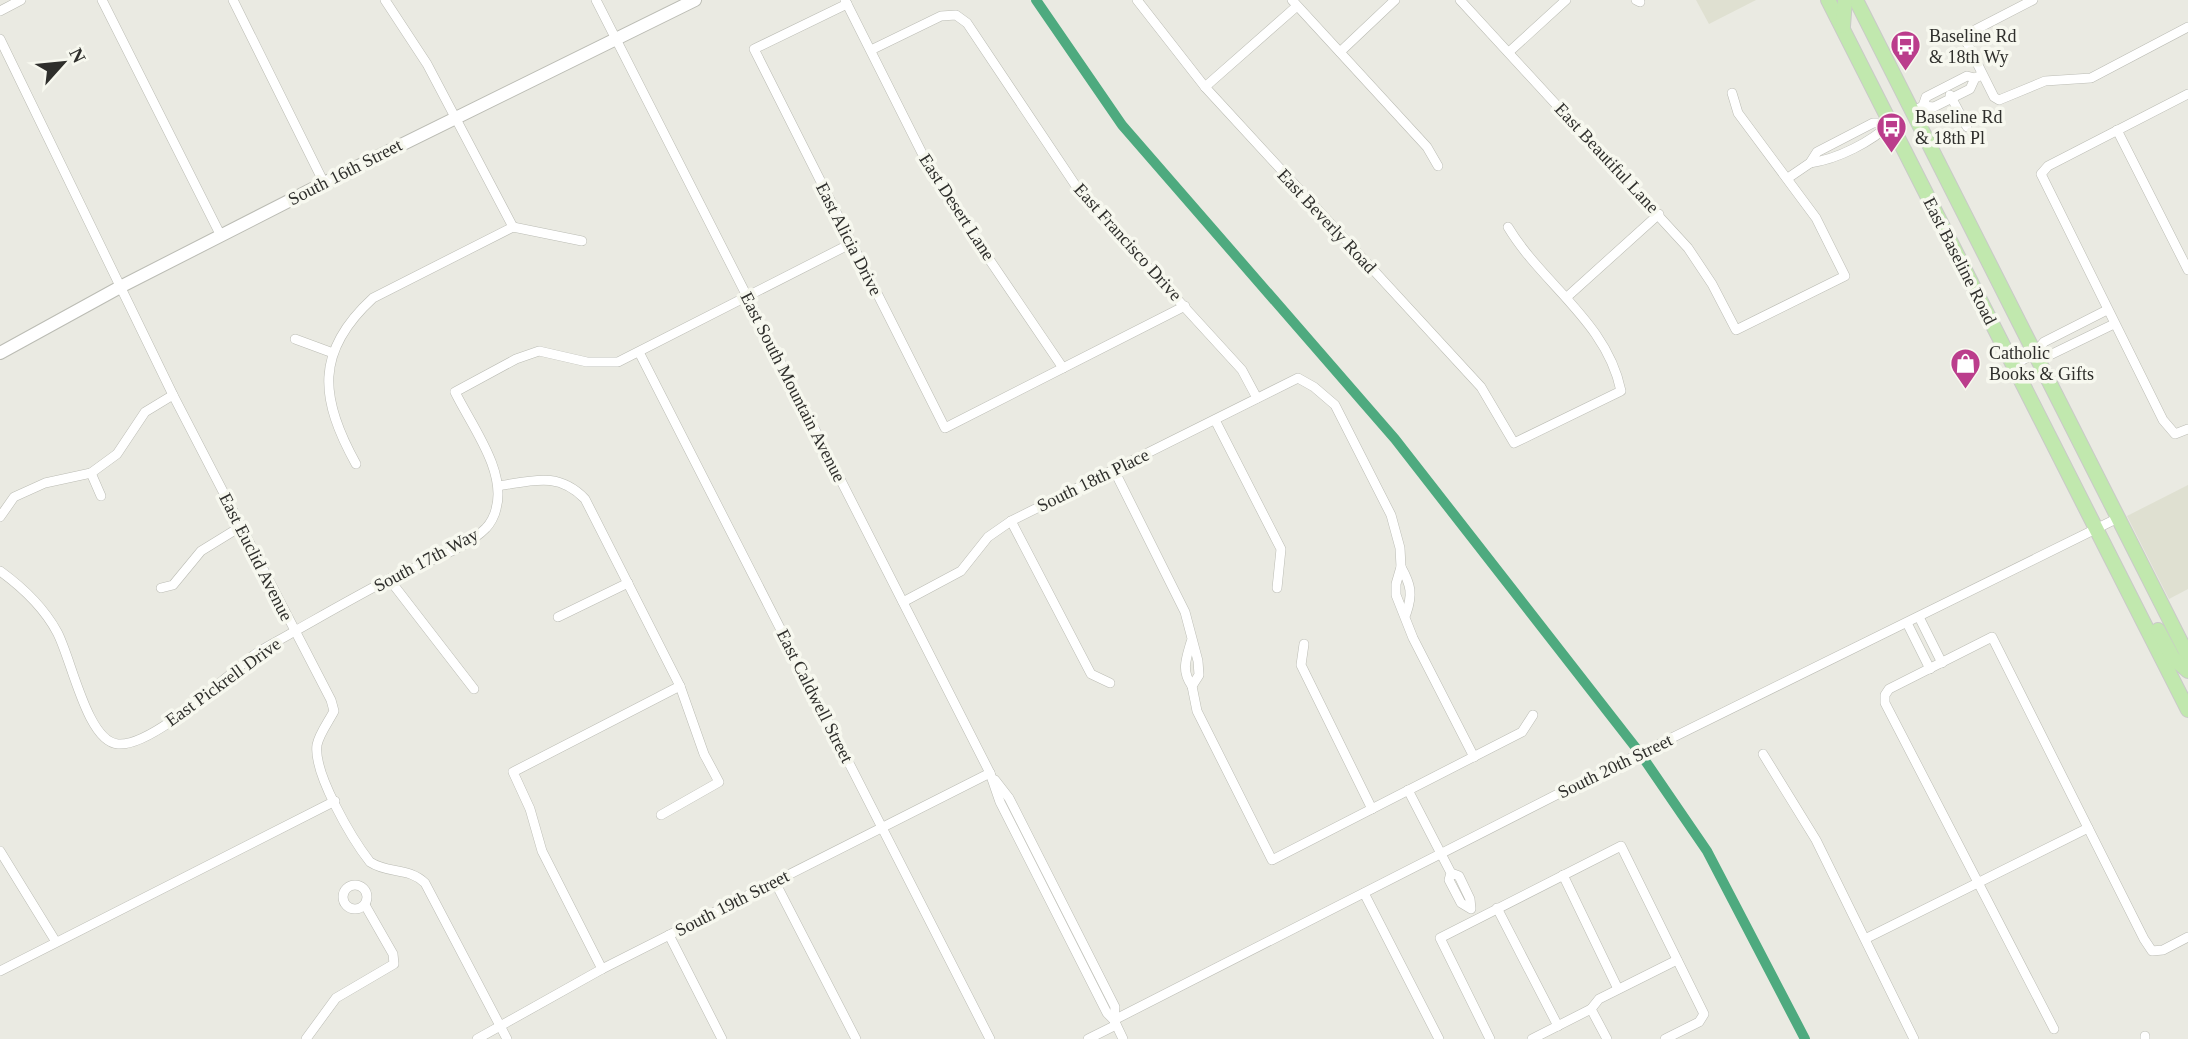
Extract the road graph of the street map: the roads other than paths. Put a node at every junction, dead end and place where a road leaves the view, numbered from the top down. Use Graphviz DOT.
graph roads {
  1 [pos="21,0"];
  2 [pos="102,0"];
  3 [pos="233,0"];
  4 [pos="385,0"];
  5 [pos="596,0"];
  6 [pos="695,0"];
  7 [pos="1137,0"];
  8 [pos="1395,0"];
  9 [pos="1460,0"];
  10 [pos="1566,0"];
  11 [pos="1828,0"];
  12 [pos="1845,0"];
  13 [pos="1856,0"];
  14 [pos="2033,0"];
  15 [pos="846,2"];
  16 [pos="1295,3"];
  17 [pos="0,11"];
  18 [pos="2188,27"];
  19 [pos="1843,29"];
  20 [pos="0,39"];
  21 [pos="615,39"];
  22 [pos="871,50"];
  23 [pos="1340,52"];
  24 [pos="1509,52"];
  25 [pos="1979,77"];
  26 [pos="1205,87"];
  27 [pos="1947,87"];
  28 [pos="1732,93"];
  29 [pos="2188,94"];
  30 [pos="1952,98"];
  31 [pos="1918,109"];
  32 [pos="455,117"];
  33 [pos="1891,123"];
  34 [pos="1967,127"];
  35 [pos="2117,130"];
  36 [pos="1841,139"];
  37 [pos="1846,150"];
  38 [pos="1810,163"];
  39 [pos="1437,166"];
  40 [pos="1788,178"];
  41 [pos="324,183"];
  42 [pos="1659,214"];
  43 [pos="513,227"];
  44 [pos="1507,227"];
  45 [pos="221,236"];
  46 [pos="582,241"];
  47 [pos="852,243"];
  48 [pos="2188,270"];
  49 [pos="122,286"];
  50 [pos="747,296"];
  51 [pos="1567,297"];
  52 [pos="1185,306"];
  53 [pos="2108,310"];
  54 [pos="2114,324"];
  55 [pos="2073,328"];
  56 [pos="295,339"];
  57 [pos="2080,341"];
  58 [pos="0,353"];
  59 [pos="333,353"];
  60 [pos="640,354"];
  61 [pos="2034,354"];
  62 [pos="2012,365"];
  63 [pos="1063,368"];
  64 [pos="173,395"];
  65 [pos="1257,398"];
  66 [pos="1215,420"];
  67 [pos="2188,429"];
  68 [pos="356,464"];
  69 [pos="1114,470"];
  70 [pos="91,473"];
  71 [pos="498,486"];
  72 [pos="101,496"];
  73 [pos="0,517"];
  74 [pos="2118,518"];
  75 [pos="1012,521"];
  76 [pos="240,527"];
  77 [pos="2097,529"];
  78 [pos="1401,567"];
  79 [pos="0,570"];
  80 [pos="389,579"];
  81 [pos="628,583"];
  82 [pos="2126,587"];
  83 [pos="161,588"];
  84 [pos="1277,588"];
  85 [pos="903,602"];
  86 [pos="1406,614"];
  87 [pos="558,617"];
  88 [pos="1919,617"];
  89 [pos="1907,623"];
  90 [pos="295,631"];
  91 [pos="1304,644"];
  92 [pos="2188,656"];
  93 [pos="1942,663"];
  94 [pos="1930,669"];
  95 [pos="2188,671"];
  96 [pos="1110,683"];
  97 [pos="680,686"];
  98 [pos="474,689"];
  99 [pos="2188,709"];
  100 [pos="1533,715"];
  101 [pos="1763,754"];
  102 [pos="1474,757"];
  103 [pos="990,773"];
  104 [pos="1408,790"];
  105 [pos="335,801"];
  106 [pos="1373,808"];
  107 [pos="661,815"];
  108 [pos="883,827"];
  109 [pos="2088,828"];
  110 [pos="0,851"];
  111 [pos="1441,854"];
  112 [pos="1563,875"];
  113 [pos="775,882"];
  114 [pos="1978,883"];
  115 [pos="1364,893"];
  116 [pos="365,905"];
  117 [pos="1497,908"];
  118 [pos="1476,919"];
  119 [pos="669,935"];
  120 [pos="2188,937"];
  121 [pos="1867,938"];
  122 [pos="56,942"];
  123 [pos="1676,960"];
  124 [pos="602,969"];
  125 [pos="0,971"];
  126 [pos="1618,989"];
  127 [pos="1591,1009"];
  128 [pos="1115,1022"];
  129 [pos="1558,1026"];
  130 [pos="500,1027"];
  131 [pos="2054,1029"];
  132 [pos="306,1039"];
  133 [pos="477,1039"];
  134 [pos="507,1039"];
  135 [pos="722,1039"];
  136 [pos="856,1039"];
  137 [pos="990,1039"];
  138 [pos="1088,1039"];
  139 [pos="1123,1039"];
  140 [pos="1439,1039"];
  141 [pos="1490,1039"];
  142 [pos="1532,1039"];
  143 [pos="1607,1039"];
  144 [pos="1665,1039"];
  145 [pos="1914,1039"];
  1 -- 17 [label="street"];
  2 -- 45 [label="street"];
  3 -- 41 [label="street"];
  4 -- 32 [label="street"];
  5 -- 21 [label="street, East South Mountain Avenue"];
  6 -- 21 [label="main road, South 16th Street"];
  7 -- 26 [label="street, East Beverly Road"];
  8 -- 23 [label="street"];
  9 -- 24 [label="street, East Beautiful Lane"];
  10 -- 24 [label="street"];
  11 -- 19 [label="main road, East Baseline Road"];
  12 -- 19 [label="main road"];
  13 -- 31 [label="main road, East Baseline Road"];
  14 -- 25 [label="street"];
  15 -- 22 [label="street, East Desert Lane"];
  15 -- 47 [label="street, East Alicia Drive"];
  16 -- 23 [label="street"];
  16 -- 26 [label="street"];
  18 -- 25 [label="street"];
  19 -- 33 [label="main road, East Baseline Road"];
  20 -- 49 [label="street, East Euclid Avenue"];
  21 -- 32 [label="main road, South 16th Street"];
  21 -- 50 [label="street, East South Mountain Avenue"];
  22 -- 52 [label="street, East Francisco Drive"];
  22 -- 63 [label="street, East Desert Lane"];
  23 -- 39 [label="street"];
  24 -- 42 [label="street, East Beautiful Lane"];
  25 -- 27 [label="street"];
  25 -- 30 [label="street"];
  26 -- 51 [label="street, East Beverly Road"];
  27 -- 30 [label="street"];
  27 -- 31 [label="street"];
  28 -- 40 [label="street"];
  29 -- 35 [label="street"];
  30 -- 31 [label="street"];
  30 -- 34 [label="street"];
  31 -- 33 [label="main road"];
  31 -- 61 [label="main road, East Baseline Road"];
  32 -- 41 [label="main road, South 16th Street"];
  32 -- 43 [label="street"];
  33 -- 36 [label="street"];
  33 -- 37 [label="street"];
  33 -- 62 [label="main road, East Baseline Road"];
  35 -- 48 [label="street"];
  35 -- 53 [label="street"];
  36 -- 37 [label="street"];
  36 -- 38 [label="street"];
  37 -- 38 [label="street"];
  38 -- 40 [label="street"];
  40 -- 42 [label="street, East Beautiful Lane"];
  41 -- 45 [label="main road, South 16th Street"];
  42 -- 51 [label="street"];
  43 -- 46 [label="street"];
  43 -- 59 [label="street"];
  44 -- 51 [label="street"];
  45 -- 49 [label="main road, South 16th Street"];
  47 -- 50 [label="street"];
  47 -- 63 [label="street, East Alicia Drive"];
  49 -- 58 [label="main road, South 16th Street"];
  49 -- 64 [label="street, East Euclid Avenue"];
  50 -- 60 [label="street"];
  50 -- 85 [label="street, East South Mountain Avenue"];
  52 -- 63 [label="street"];
  52 -- 65 [label="street, East Francisco Drive"];
  53 -- 54 [label="street"];
  53 -- 55 [label="street"];
  54 -- 57 [label="street"];
  54 -- 67 [label="street"];
  55 -- 57 [label="street"];
  55 -- 61 [label="street"];
  56 -- 59 [label="street"];
  57 -- 61 [label="street"];
  59 -- 68 [label="street"];
  60 -- 71 [label="street"];
  60 -- 108 [label="street, East Caldwell Street"];
  61 -- 62 [label="street"];
  61 -- 74 [label="main road, East Baseline Road"];
  62 -- 77 [label="main road, East Baseline Road"];
  64 -- 70 [label="street"];
  64 -- 76 [label="street, East Euclid Avenue"];
  65 -- 66 [label="street, South 18th Place"];
  65 -- 78 [label="street, South 18th Place"];
  66 -- 69 [label="street, South 18th Place"];
  66 -- 84 [label="street"];
  69 -- 75 [label="street, South 18th Place"];
  69 -- 106 [label="street"];
  70 -- 72 [label="street"];
  70 -- 73 [label="street"];
  71 -- 80 [label="street, South 17th Way"];
  71 -- 81 [label="street"];
  74 -- 77 [label="street, South 20th Street"];
  74 -- 92 [label="main road, East Baseline Road"];
  75 -- 85 [label="street, South 18th Place"];
  75 -- 96 [label="street"];
  76 -- 83 [label="street"];
  76 -- 90 [label="street, East Euclid Avenue"];
  77 -- 82 [label="main road, East Baseline Road"];
  77 -- 88 [label="street, South 20th Street"];
  78 -- 86 [label="street"];
  78 -- 86 [label="street"];
  79 -- 90 [label="street, East Pickrell Drive"];
  80 -- 90 [label="street, South 17th Way"];
  80 -- 98 [label="street"];
  81 -- 87 [label="street"];
  81 -- 97 [label="street"];
  82 -- 95 [label="main road"];
  82 -- 99 [label="main road, East Baseline Road"];
  85 -- 103 [label="street, East South Mountain Avenue"];
  86 -- 102 [label="street"];
  88 -- 89 [label="street, South 20th Street"];
  88 -- 93 [label="street"];
  89 -- 94 [label="street"];
  89 -- 111 [label="street, South 20th Street"];
  90 -- 105 [label="street, East Euclid Avenue"];
  91 -- 106 [label="street"];
  93 -- 94 [label="street"];
  93 -- 109 [label="street"];
  94 -- 114 [label="street"];
  97 -- 107 [label="street"];
  97 -- 124 [label="street"];
  100 -- 102 [label="street"];
  101 -- 121 [label="street"];
  102 -- 104 [label="street"];
  103 -- 108 [label="street, South 19th Street"];
  103 -- 128 [label="street, East South Mountain Avenue"];
  104 -- 106 [label="street"];
  104 -- 111 [label="street"];
  105 -- 122 [label="street"];
  105 -- 130 [label="street, East Euclid Avenue"];
  108 -- 113 [label="street, South 19th Street"];
  108 -- 137 [label="street, East Caldwell Street"];
  109 -- 114 [label="street"];
  109 -- 120 [label="street"];
  110 -- 122 [label="street"];
  111 -- 115 [label="street, South 20th Street"];
  111 -- 118 [label="street"];
  112 -- 117 [label="street"];
  112 -- 123 [label="street"];
  112 -- 126 [label="street"];
  113 -- 119 [label="street, South 19th Street"];
  113 -- 136 [label="street"];
  114 -- 121 [label="street"];
  114 -- 131 [label="street"];
  115 -- 128 [label="street, South 20th Street"];
  115 -- 140 [label="street"];
  116 -- 132 [label="street"];
  117 -- 118 [label="street"];
  117 -- 129 [label="street"];
  118 -- 141 [label="street"];
  119 -- 124 [label="street, South 19th Street"];
  119 -- 135 [label="street"];
  121 -- 145 [label="street"];
  122 -- 125 [label="street"];
  123 -- 126 [label="street"];
  123 -- 144 [label="street"];
  124 -- 130 [label="street, South 19th Street"];
  126 -- 127 [label="street"];
  127 -- 129 [label="street"];
  127 -- 143 [label="street"];
  128 -- 138 [label="street, South 20th Street"];
  128 -- 139 [label="street, East South Mountain Avenue"];
  129 -- 142 [label="street"];
  130 -- 133 [label="street, South 19th Street"];
  130 -- 134 [label="street, East Euclid Avenue"];
}
